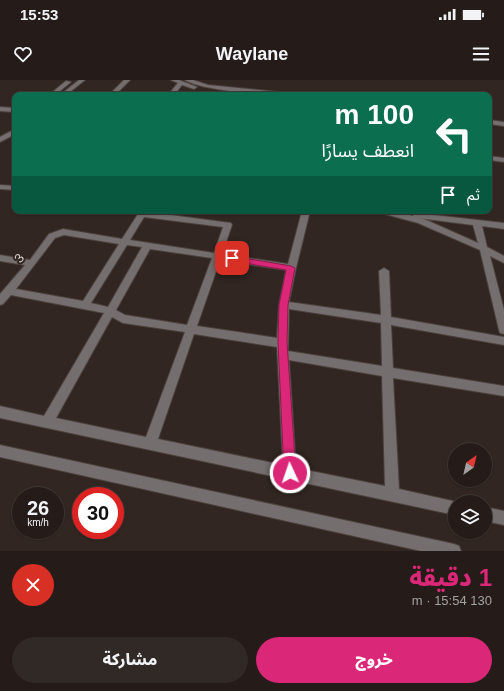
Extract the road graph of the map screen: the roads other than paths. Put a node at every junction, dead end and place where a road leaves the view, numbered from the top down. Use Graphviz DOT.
graph roads {
  1 [pos="71,80"];
  2 [pos="82,80"];
  3 [pos="127,80"];
  4 [pos="174,80"];
  5 [pos="188,80"];
  6 [pos="181,83"];
  7 [pos="56,92"];
  8 [pos="67,92"];
  9 [pos="115,92"];
  10 [pos="174,92"];
  11 [pos="214,92"];
  12 [pos="261,92"];
  13 [pos="0,108"];
  14 [pos="12,110"];
  15 [pos="492,116"];
  16 [pos="504,118"];
  17 [pos="492,122"];
  18 [pos="504,124"];
  19 [pos="12,127"];
  20 [pos="0,133"];
  21 [pos="12,133"];
  22 [pos="0,140"];
  23 [pos="492,158"];
  24 [pos="504,160"];
  25 [pos="0,187"];
  26 [pos="12,188"];
  27 [pos="142,214"];
  28 [pos="150,214"];
  29 [pos="305,214"];
  30 [pos="394,214"];
  31 [pos="406,214"];
  32 [pos="477,223"];
  33 [pos="504,226"];
  34 [pos="125,241"];
  35 [pos="148,245"];
  36 [pos="484,249"];
  37 [pos="218,256"];
  38 [pos="0,258"];
  39 [pos="504,260"];
  40 [pos="32,262"];
  41 [pos="291,268"];
  42 [pos="384,271"];
  43 [pos="8,291"];
  44 [pos="0,300"];
  45 [pos="85,305"];
  46 [pos="284,305"];
  47 [pos="110,311"];
  48 [pos="387,320"];
  49 [pos="192,329"];
  50 [pos="504,330"];
  51 [pos="504,341"];
  52 [pos="282,342"];
  53 [pos="283,355"];
  54 [pos="388,372"];
  55 [pos="504,392"];
  56 [pos="0,412"];
  57 [pos="47,422"];
  58 [pos="150,444"];
  59 [pos="0,451"];
  60 [pos="290,473"];
  61 [pos="392,494"];
  62 [pos="448,506"];
  63 [pos="492,515"];
  64 [pos="504,518"];
  65 [pos="454,551"];
  1 -- 7 [label="street"];
  2 -- 8 [label="street"];
  3 -- 9 [label="street"];
  4 -- 6 [label="street"];
  5 -- 12 [label="street"];
  6 -- 10 [label="street"];
  6 -- 11 [label="street"];
  13 -- 14 [label="street"];
  15 -- 16 [label="street"];
  17 -- 18 [label="street"];
  19 -- 20 [label="street"];
  21 -- 22 [label="street"];
  23 -- 24 [label="street"];
  25 -- 26 [label="street"];
  27 -- 34 [label="street"];
  28 -- 37 [label="street"];
  29 -- 41 [label="street"];
  30 -- 36 [label="street"];
  31 -- 32 [label="street"];
  32 -- 33 [label="street"];
  32 -- 36 [label="street"];
  34 -- 35 [label="street"];
  34 -- 40 [label="street, 3"];
  34 -- 45 [label="street"];
  35 -- 37 [label="street"];
  35 -- 47 [label="street"];
  36 -- 39 [label="street"];
  36 -- 50 [label="street"];
  37 -- 41 [label="street"];
  37 -- 49 [label="street"];
  38 -- 40 [label="street"];
  40 -- 43 [label="street, 3"];
  41 -- 46 [label="street"];
  42 -- 48 [label="street"];
  43 -- 44 [label="street, 3"];
  43 -- 45 [label="street"];
  45 -- 47 [label="street"];
  46 -- 48 [label="street"];
  46 -- 52 [label="street"];
  47 -- 49 [label="street"];
  47 -- 57 [label="street"];
  48 -- 51 [label="street"];
  48 -- 54 [label="street"];
  49 -- 52 [label="street"];
  49 -- 58 [label="street"];
  52 -- 53 [label="street"];
  53 -- 54 [label="street"];
  53 -- 60 [label="street"];
  54 -- 55 [label="street"];
  54 -- 61 [label="street"];
  56 -- 57 [label="street"];
  57 -- 58 [label="street"];
  58 -- 60 [label="street"];
  59 -- 65 [label="street"];
  60 -- 61 [label="street"];
  61 -- 62 [label="street"];
  63 -- 64 [label="street"];
}
